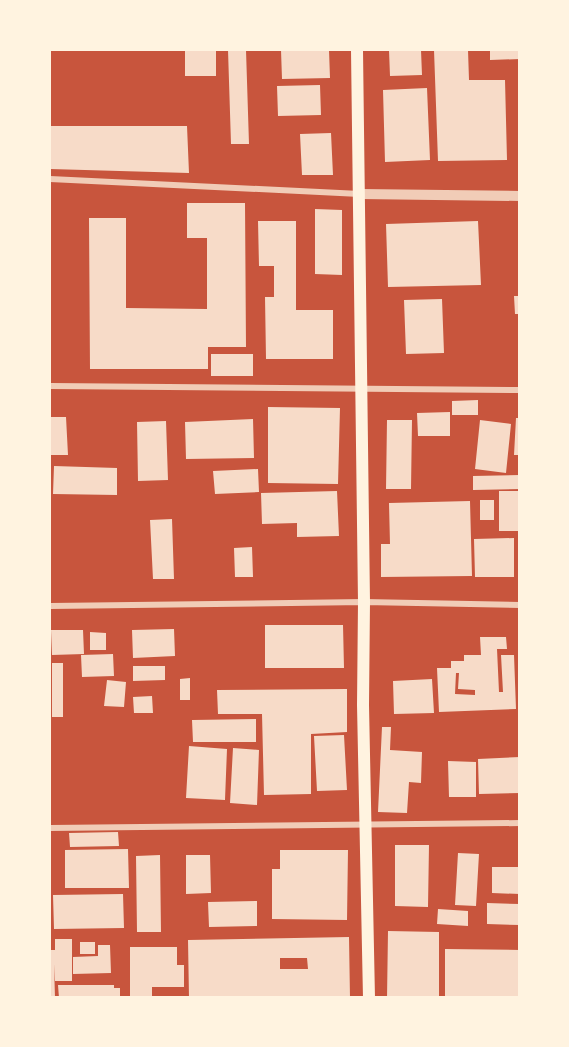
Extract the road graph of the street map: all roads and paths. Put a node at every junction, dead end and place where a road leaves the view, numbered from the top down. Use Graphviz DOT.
graph roads {
  1 [pos="357,50"];
  2 [pos="50,179"];
  3 [pos="360,194"];
  4 [pos="519,196"];
  5 [pos="50,386"];
  6 [pos="361,388"];
  7 [pos="519,390"];
  8 [pos="364,602"];
  9 [pos="519,605"];
  10 [pos="50,606"];
  11 [pos="519,823"];
  12 [pos="365,824"];
  13 [pos="50,828"];
  14 [pos="369,998"];
  1 -- 3 [label="main road"];
  2 -- 3 [label="street"];
  3 -- 4 [label="street"];
  3 -- 6 [label="main road"];
  5 -- 6 [label="street"];
  6 -- 7 [label="street"];
  6 -- 8 [label="main road"];
  8 -- 9 [label="street"];
  8 -- 10 [label="street"];
  8 -- 12 [label="main road"];
  11 -- 12 [label="street"];
  12 -- 13 [label="street"];
  12 -- 14 [label="main road"];
}
